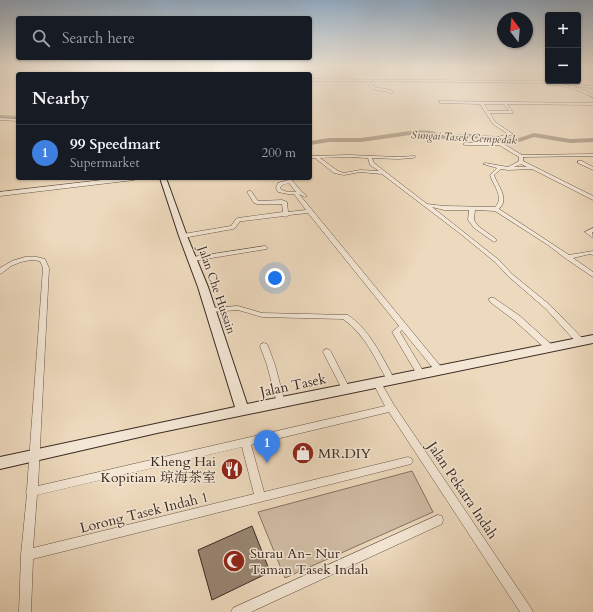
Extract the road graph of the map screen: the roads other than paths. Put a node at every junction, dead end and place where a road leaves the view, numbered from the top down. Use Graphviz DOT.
graph roads {
  1 [pos="498,97"];
  2 [pos="558,99"];
  3 [pos="440,102"];
  4 [pos="481,102"];
  5 [pos="504,103"];
  6 [pos="566,104"];
  7 [pos="588,104"];
  8 [pos="593,104"];
  9 [pos="593,108"];
  10 [pos="488,112"];
  11 [pos="0,119"];
  12 [pos="16,120"];
  13 [pos="499,141"];
  14 [pos="464,144"];
  15 [pos="593,155"];
  16 [pos="521,156"];
  17 [pos="312,157"];
  18 [pos="316,157"];
  19 [pos="370,157"];
  20 [pos="413,157"];
  21 [pos="521,162"];
  22 [pos="580,162"];
  23 [pos="485,164"];
  24 [pos="500,168"];
  25 [pos="532,168"];
  26 [pos="593,168"];
  27 [pos="383,173"];
  28 [pos="117,180"];
  29 [pos="161,180"];
  30 [pos="290,180"];
  31 [pos="249,192"];
  32 [pos="0,194"];
  33 [pos="299,195"];
  34 [pos="593,198"];
  35 [pos="285,203"];
  36 [pos="426,205"];
  37 [pos="472,209"];
  38 [pos="496,209"];
  39 [pos="308,211"];
  40 [pos="286,215"];
  41 [pos="593,230"];
  42 [pos="183,236"];
  43 [pos="593,236"];
  44 [pos="494,240"];
  45 [pos="265,248"];
  46 [pos="593,253"];
  47 [pos="567,257"];
  48 [pos="193,259"];
  49 [pos="0,272"];
  50 [pos="593,275"];
  51 [pos="492,300"];
  52 [pos="211,310"];
  53 [pos="405,327"];
  54 [pos="593,339"];
  55 [pos="580,341"];
  56 [pos="264,346"];
  57 [pos="550,348"];
  58 [pos="327,352"];
  59 [pos="439,370"];
  60 [pos="421,374"];
  61 [pos="391,380"];
  62 [pos="377,383"];
  63 [pos="346,389"];
  64 [pos="281,403"];
  65 [pos="392,408"];
  66 [pos="243,411"];
  67 [pos="246,442"];
  68 [pos="35,456"];
  69 [pos="408,461"];
  70 [pos="0,463"];
  71 [pos="31,492"];
  72 [pos="260,498"];
  73 [pos="438,520"];
  74 [pos="27,555"];
  75 [pos="25,612"];
  76 [pos="237,612"];
  77 [pos="527,612"];
  1 -- 5 [label="street"];
  2 -- 6 [label="street"];
  3 -- 4 [label="street"];
  4 -- 5 [label="street"];
  4 -- 10 [label="street"];
  5 -- 6 [label="street"];
  5 -- 10 [label="street"];
  6 -- 7 [label="street"];
  7 -- 8 [label="street"];
  7 -- 9 [label="street"];
  10 -- 13 [label="street"];
  11 -- 12 [label="street"];
  13 -- 14 [label="street"];
  13 -- 16 [label="street"];
  15 -- 16 [label="street"];
  16 -- 21 [label="street"];
  17 -- 18 [label="street"];
  18 -- 19 [label="street"];
  18 -- 27 [label="street"];
  19 -- 20 [label="street"];
  19 -- 27 [label="street"];
  21 -- 24 [label="street"];
  21 -- 25 [label="street"];
  22 -- 26 [label="street"];
  23 -- 24 [label="street"];
  24 -- 25 [label="street"];
  24 -- 38 [label="street"];
  25 -- 34 [label="street"];
  27 -- 36 [label="street"];
  28 -- 32 [label="street"];
  29 -- 42 [label="main road, Jalan Che Hussain"];
  30 -- 33 [label="street"];
  30 -- 33 [label="street"];
  31 -- 35 [label="street"];
  33 -- 35 [label="street"];
  33 -- 39 [label="street"];
  35 -- 40 [label="street"];
  36 -- 37 [label="street"];
  36 -- 55 [label="street"];
  37 -- 38 [label="street"];
  37 -- 44 [label="street"];
  38 -- 47 [label="street"];
  39 -- 40 [label="street"];
  39 -- 53 [label="street"];
  40 -- 42 [label="street"];
  41 -- 43 [label="street"];
  42 -- 48 [label="main road, Jalan Che Hussain"];
  45 -- 48 [label="street"];
  46 -- 47 [label="street"];
  47 -- 50 [label="street"];
  48 -- 52 [label="main road, Jalan Che Hussain"];
  49 -- 68 [label="street"];
  51 -- 57 [label="street"];
  52 -- 61 [label="street"];
  52 -- 66 [label="main road, Jalan Che Hussain"];
  53 -- 59 [label="street"];
  53 -- 60 [label="street"];
  54 -- 55 [label="main road, Jalan Tasek"];
  55 -- 57 [label="main road, Jalan Tasek"];
  56 -- 64 [label="street"];
  57 -- 59 [label="main road, Jalan Tasek"];
  58 -- 63 [label="street"];
  59 -- 60 [label="main road, Jalan Tasek"];
  60 -- 61 [label="main road, Jalan Tasek"];
  61 -- 62 [label="main road, Jalan Tasek"];
  62 -- 63 [label="main road, Jalan Tasek"];
  62 -- 65 [label="street, Jalan Pekatra Indah"];
  63 -- 64 [label="main road, Jalan Tasek"];
  64 -- 66 [label="main road, Jalan Tasek"];
  65 -- 67 [label="street"];
  65 -- 77 [label="street, Jalan Pekatra Indah"];
  66 -- 68 [label="main road, Jalan Tasek"];
  67 -- 71 [label="street"];
  67 -- 72 [label="street"];
  68 -- 70 [label="main road, Jalan Tasek"];
  68 -- 71 [label="street"];
  69 -- 72 [label="street, Lorong Tasek Indah 1"];
  71 -- 74 [label="street"];
  72 -- 74 [label="street, Lorong Tasek Indah 1"];
  73 -- 76 [label="street"];
  74 -- 75 [label="street"];
}
